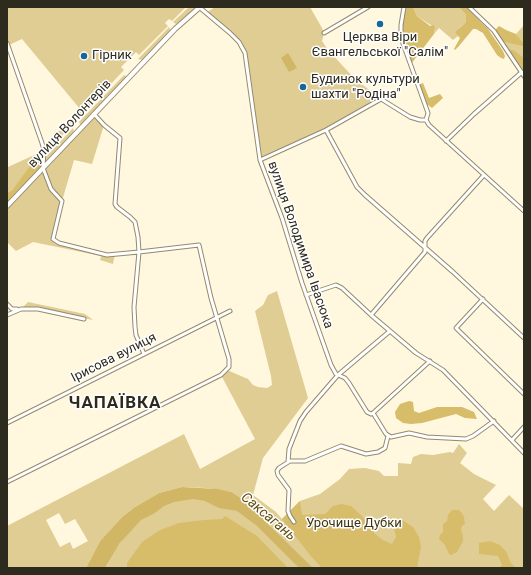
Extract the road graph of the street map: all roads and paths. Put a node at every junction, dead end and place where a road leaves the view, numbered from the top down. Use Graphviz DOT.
graph roads {
  1 [pos="199,7"];
  2 [pos="368,7"];
  3 [pos="404,7"];
  4 [pos="472,8"];
  5 [pos="324,33"];
  6 [pos="7,43"];
  7 [pos="522,72"];
  8 [pos="524,76"];
  9 [pos="94,114"];
  10 [pos="426,120"];
  11 [pos="326,130"];
  12 [pos="446,141"];
  13 [pos="260,160"];
  14 [pos="43,168"];
  15 [pos="484,175"];
  16 [pos="7,206"];
  17 [pos="524,211"];
  18 [pos="426,248"];
  19 [pos="139,252"];
  20 [pos="306,295"];
  21 [pos="483,299"];
  22 [pos="7,304"];
  23 [pos="21,309"];
  24 [pos="230,311"];
  25 [pos="7,315"];
  26 [pos="371,315"];
  27 [pos="217,317"];
  28 [pos="84,319"];
  29 [pos="390,331"];
  30 [pos="524,338"];
  31 [pos="144,354"];
  32 [pos="430,361"];
  33 [pos="338,375"];
  34 [pos="524,394"];
  35 [pos="373,413"];
  36 [pos="494,422"];
  37 [pos="7,423"];
  38 [pos="524,427"];
  39 [pos="388,436"];
  40 [pos="512,440"];
  41 [pos="524,453"];
  42 [pos="288,462"];
  43 [pos="7,480"];
  44 [pos="294,522"];
  1 -- 9 [label="street, вулиця Волонтерів"];
  1 -- 13 [label="street, вулиця Володимира Івасюка"];
  2 -- 5 [label="street"];
  3 -- 10 [label="street"];
  4 -- 7 [label="street"];
  6 -- 14 [label="street"];
  7 -- 8 [label="street"];
  7 -- 12 [label="street"];
  9 -- 14 [label="street, вулиця Волонтерів"];
  9 -- 19 [label="street"];
  10 -- 11 [label="street"];
  10 -- 12 [label="street"];
  11 -- 13 [label="street"];
  11 -- 18 [label="street"];
  12 -- 15 [label="street"];
  13 -- 20 [label="street, вулиця Володимира Івасюка"];
  14 -- 16 [label="street, вулиця Волонтерів"];
  14 -- 19 [label="street"];
  15 -- 17 [label="street"];
  15 -- 18 [label="street"];
  18 -- 21 [label="street"];
  18 -- 26 [label="street"];
  19 -- 27 [label="street"];
  19 -- 31 [label="street"];
  20 -- 26 [label="street"];
  20 -- 33 [label="street, вулиця Володимира Івасюка"];
  21 -- 30 [label="street"];
  21 -- 34 [label="street"];
  22 -- 23 [label="street"];
  23 -- 25 [label="street"];
  23 -- 28 [label="street"];
  24 -- 27 [label="street, Ірисова вулиця"];
  26 -- 29 [label="street"];
  27 -- 31 [label="street, Ірисова вулиця"];
  27 -- 43 [label="street"];
  29 -- 32 [label="street"];
  29 -- 33 [label="street"];
  31 -- 37 [label="street, Ірисова вулиця"];
  32 -- 35 [label="street"];
  32 -- 36 [label="street"];
  33 -- 35 [label="street, вулиця Володимира Івасюка"];
  33 -- 42 [label="street"];
  35 -- 39 [label="street, вулиця Володимира Івасюка"];
  36 -- 39 [label="street"];
  36 -- 40 [label="street"];
  38 -- 40 [label="street"];
  39 -- 42 [label="street"];
  40 -- 41 [label="street"];
  42 -- 44 [label="street"];
}
